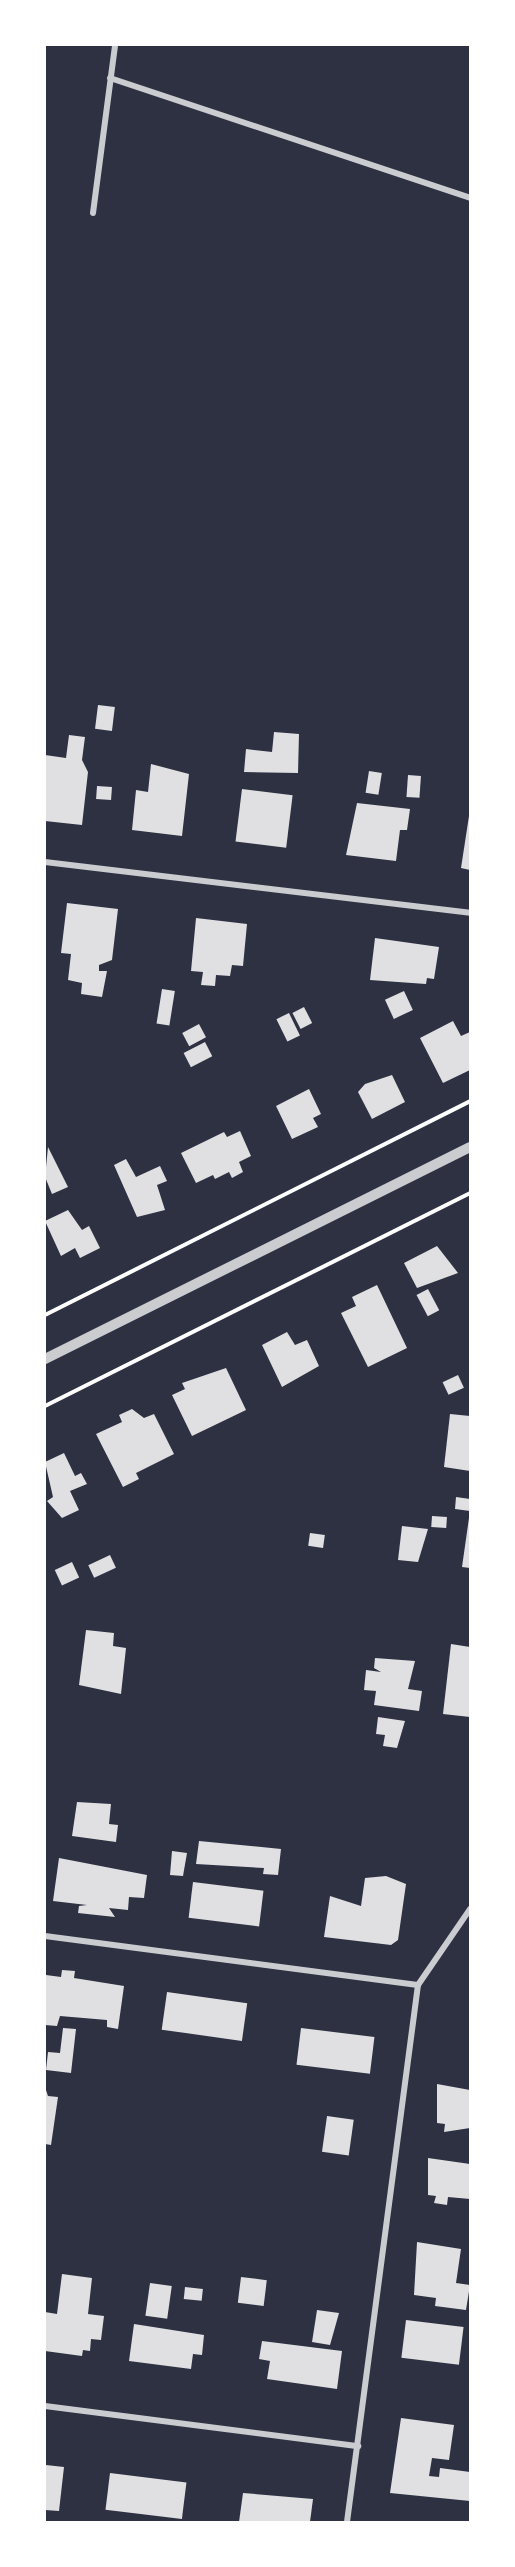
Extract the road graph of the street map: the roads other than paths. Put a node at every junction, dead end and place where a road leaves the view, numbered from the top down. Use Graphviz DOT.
graph roads {
  1 [pos="115,45"];
  2 [pos="110,78"];
  3 [pos="470,198"];
  4 [pos="93,213"];
  5 [pos="45,862"];
  6 [pos="470,913"];
  7 [pos="470,1147"];
  8 [pos="45,1359"];
  9 [pos="470,1910"];
  10 [pos="45,1936"];
  11 [pos="418,1985"];
  12 [pos="45,2406"];
  13 [pos="358,2446"];
  14 [pos="348,2522"];
  1 -- 2 [label="street"];
  2 -- 3 [label="street"];
  2 -- 4 [label="street"];
  5 -- 6 [label="street"];
  7 -- 8 [label="street"];
  9 -- 11 [label="street"];
  10 -- 11 [label="street"];
  11 -- 13 [label="street"];
  12 -- 13 [label="street"];
  13 -- 14 [label="street"];
}
